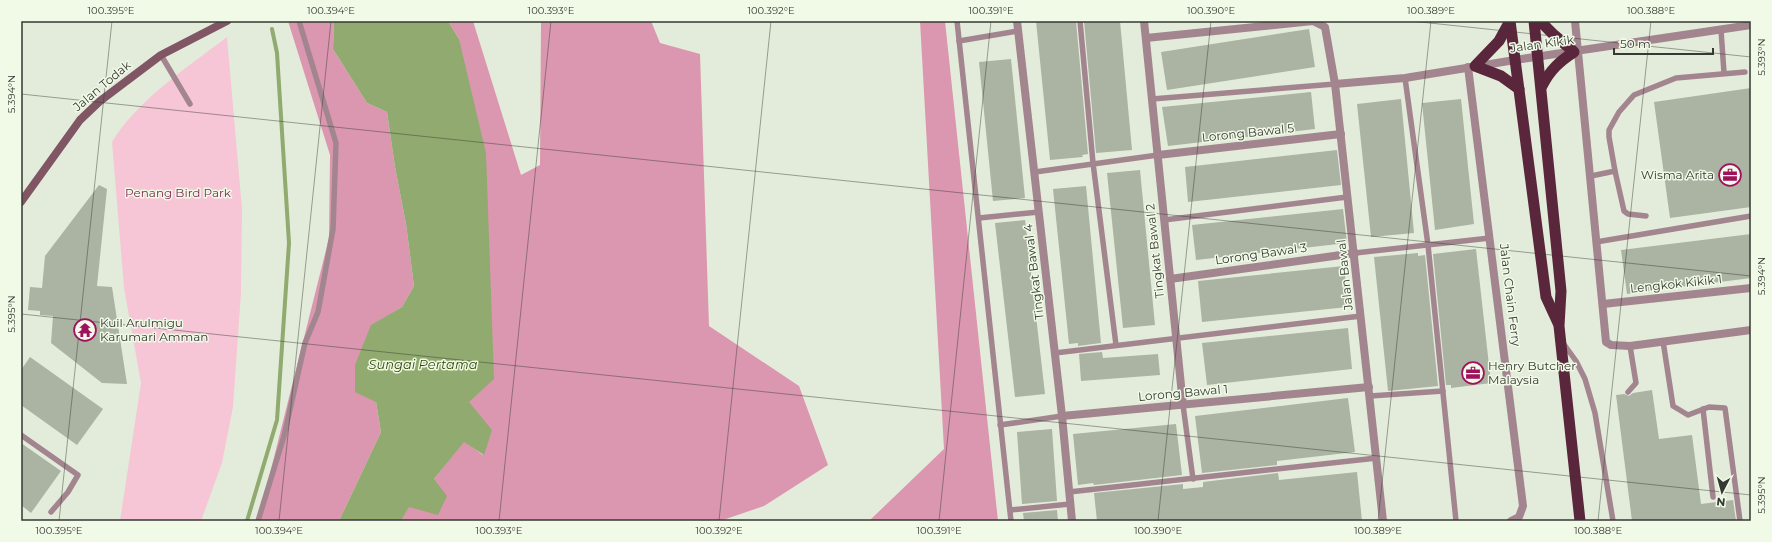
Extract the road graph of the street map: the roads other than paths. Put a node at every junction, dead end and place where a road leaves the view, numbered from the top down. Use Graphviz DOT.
graph roads {
  1 [pos="227,21"];
  2 [pos="299,21"];
  3 [pos="957,21"];
  4 [pos="1017,21"];
  5 [pos="1080,21"];
  6 [pos="1144,21"];
  7 [pos="1510,21"];
  8 [pos="1534,21"];
  9 [pos="1540,21"];
  10 [pos="1575,21"];
  11 [pos="1751,25"];
  12 [pos="1721,30"];
  13 [pos="1018,31"];
  14 [pos="1146,38"];
  15 [pos="959,41"];
  16 [pos="1576,51"];
  17 [pos="161,55"];
  18 [pos="1539,57"];
  19 [pos="1515,60"];
  20 [pos="1472,66"];
  21 [pos="1745,72"];
  22 [pos="1724,74"];
  23 [pos="1405,78"];
  24 [pos="1335,84"];
  25 [pos="1542,86"];
  26 [pos="1519,89"];
  27 [pos="1152,99"];
  28 [pos="190,104"];
  29 [pos="1341,134"];
  30 [pos="1158,155"];
  31 [pos="1094,163"];
  32 [pos="1035,172"];
  33 [pos="1615,172"];
  34 [pos="1591,176"];
  35 [pos="1347,197"];
  36 [pos="21,202"];
  37 [pos="1039,212"];
  38 [pos="1646,216"];
  39 [pos="1751,216"];
  40 [pos="979,218"];
  41 [pos="1164,220"];
  42 [pos="1490,238"];
  43 [pos="1596,242"];
  44 [pos="1428,245"];
  45 [pos="1355,253"];
  46 [pos="1170,279"];
  47 [pos="1751,288"];
  48 [pos="1603,304"];
  49 [pos="1361,316"];
  50 [pos="1559,326"];
  51 [pos="1751,330"];
  52 [pos="1176,338"];
  53 [pos="1560,340"];
  54 [pos="1663,341"];
  55 [pos="1116,345"];
  56 [pos="1630,346"];
  57 [pos="1055,353"];
  58 [pos="1443,391"];
  59 [pos="1370,392"];
  60 [pos="1628,392"];
  61 [pos="1183,405"];
  62 [pos="1703,409"];
  63 [pos="1062,416"];
  64 [pos="1000,425"];
  65 [pos="21,435"];
  66 [pos="1377,458"];
  67 [pos="1193,479"];
  68 [pos="1070,492"];
  69 [pos="1713,497"];
  70 [pos="1070,504"];
  71 [pos="1010,510"];
  72 [pos="51,512"];
  73 [pos="258,521"];
  74 [pos="1011,521"];
  75 [pos="1072,521"];
  76 [pos="1383,521"];
  77 [pos="1456,521"];
  78 [pos="1511,521"];
  79 [pos="1580,521"];
  80 [pos="1613,521"];
  81 [pos="1740,521"];
  1 -- 17 [label="main road, Jalan Todak"];
  2 -- 73 [label="lane"];
  3 -- 15 [label="lane"];
  4 -- 13 [label="street, Tingkat Bawal 4"];
  5 -- 31 [label="lane"];
  6 -- 14 [label="street, Tingkat Bawal 2"];
  7 -- 19 [label="highway"];
  7 -- 20 [label="highway"];
  8 -- 18 [label="highway"];
  9 -- 16 [label="highway"];
  10 -- 16 [label="street"];
  11 -- 12 [label="street, Jalan Kikik"];
  12 -- 16 [label="street, Jalan Kikik"];
  12 -- 22 [label="lane"];
  13 -- 15 [label="lane"];
  13 -- 32 [label="street, Tingkat Bawal 4"];
  14 -- 24 [label="street, Jalan Bawal"];
  14 -- 27 [label="street, Tingkat Bawal 2"];
  15 -- 40 [label="lane"];
  16 -- 18 [label="street, Jalan Kikik"];
  16 -- 25 [label="highway"];
  16 -- 34 [label="street"];
  17 -- 28 [label="lane"];
  17 -- 36 [label="main road, Jalan Todak"];
  18 -- 19 [label="street, Jalan Kikik"];
  18 -- 25 [label="highway"];
  19 -- 20 [label="street, Jalan Kikik"];
  19 -- 26 [label="highway"];
  20 -- 23 [label="street, Jalan Kikik"];
  20 -- 26 [label="highway"];
  20 -- 42 [label="street, Jalan Chain Ferry"];
  21 -- 22 [label="lane"];
  22 -- 33 [label="lane"];
  23 -- 24 [label="street, Jalan Kikik"];
  23 -- 44 [label="lane"];
  24 -- 27 [label="lane"];
  24 -- 29 [label="street, Jalan Bawal"];
  25 -- 50 [label="highway"];
  26 -- 50 [label="highway"];
  27 -- 30 [label="street, Tingkat Bawal 2"];
  29 -- 30 [label="street, Lorong Bawal 5"];
  29 -- 35 [label="street, Jalan Bawal"];
  30 -- 31 [label="lane"];
  30 -- 41 [label="street, Tingkat Bawal 2"];
  31 -- 32 [label="lane"];
  31 -- 55 [label="lane"];
  32 -- 37 [label="street, Tingkat Bawal 4"];
  33 -- 34 [label="lane"];
  33 -- 38 [label="lane"];
  34 -- 43 [label="street"];
  35 -- 41 [label="lane"];
  35 -- 45 [label="street, Jalan Bawal"];
  37 -- 40 [label="lane"];
  37 -- 57 [label="street, Tingkat Bawal 4"];
  39 -- 43 [label="lane"];
  40 -- 64 [label="lane"];
  41 -- 46 [label="street, Tingkat Bawal 2"];
  42 -- 44 [label="lane"];
  42 -- 78 [label="street, Jalan Chain Ferry"];
  43 -- 48 [label="street"];
  44 -- 45 [label="lane"];
  44 -- 58 [label="lane"];
  45 -- 46 [label="street, Lorong Bawal 3"];
  45 -- 49 [label="street, Jalan Bawal"];
  46 -- 52 [label="street, Tingkat Bawal 2"];
  47 -- 48 [label="street, Lengkok Kikik 1"];
  48 -- 56 [label="street"];
  49 -- 52 [label="lane"];
  49 -- 59 [label="street, Jalan Bawal"];
  50 -- 53 [label="highway"];
  51 -- 54 [label="street"];
  52 -- 55 [label="lane"];
  52 -- 61 [label="street, Tingkat Bawal 2"];
  53 -- 79 [label="highway"];
  53 -- 80 [label="lane"];
  54 -- 56 [label="street"];
  54 -- 62 [label="lane"];
  55 -- 57 [label="lane"];
  56 -- 60 [label="lane"];
  57 -- 63 [label="street, Tingkat Bawal 4"];
  58 -- 59 [label="lane"];
  58 -- 77 [label="lane"];
  59 -- 61 [label="street, Lorong Bawal 1"];
  59 -- 66 [label="street, Jalan Bawal"];
  61 -- 63 [label="street, Lorong Bawal 1"];
  61 -- 67 [label="lane, Tingkat Bawal 2"];
  62 -- 69 [label="lane"];
  62 -- 81 [label="lane"];
  63 -- 64 [label="lane, Lorong Bawal 1"];
  63 -- 68 [label="street, Tingkat Bawal 4"];
  64 -- 71 [label="lane"];
  65 -- 72 [label="lane"];
  66 -- 67 [label="lane"];
  66 -- 76 [label="street, Jalan Bawal"];
  67 -- 68 [label="lane"];
  68 -- 70 [label="street, Tingkat Bawal 4"];
  70 -- 71 [label="lane"];
  70 -- 75 [label="street, Tingkat Bawal 4"];
  71 -- 74 [label="lane"];
}
